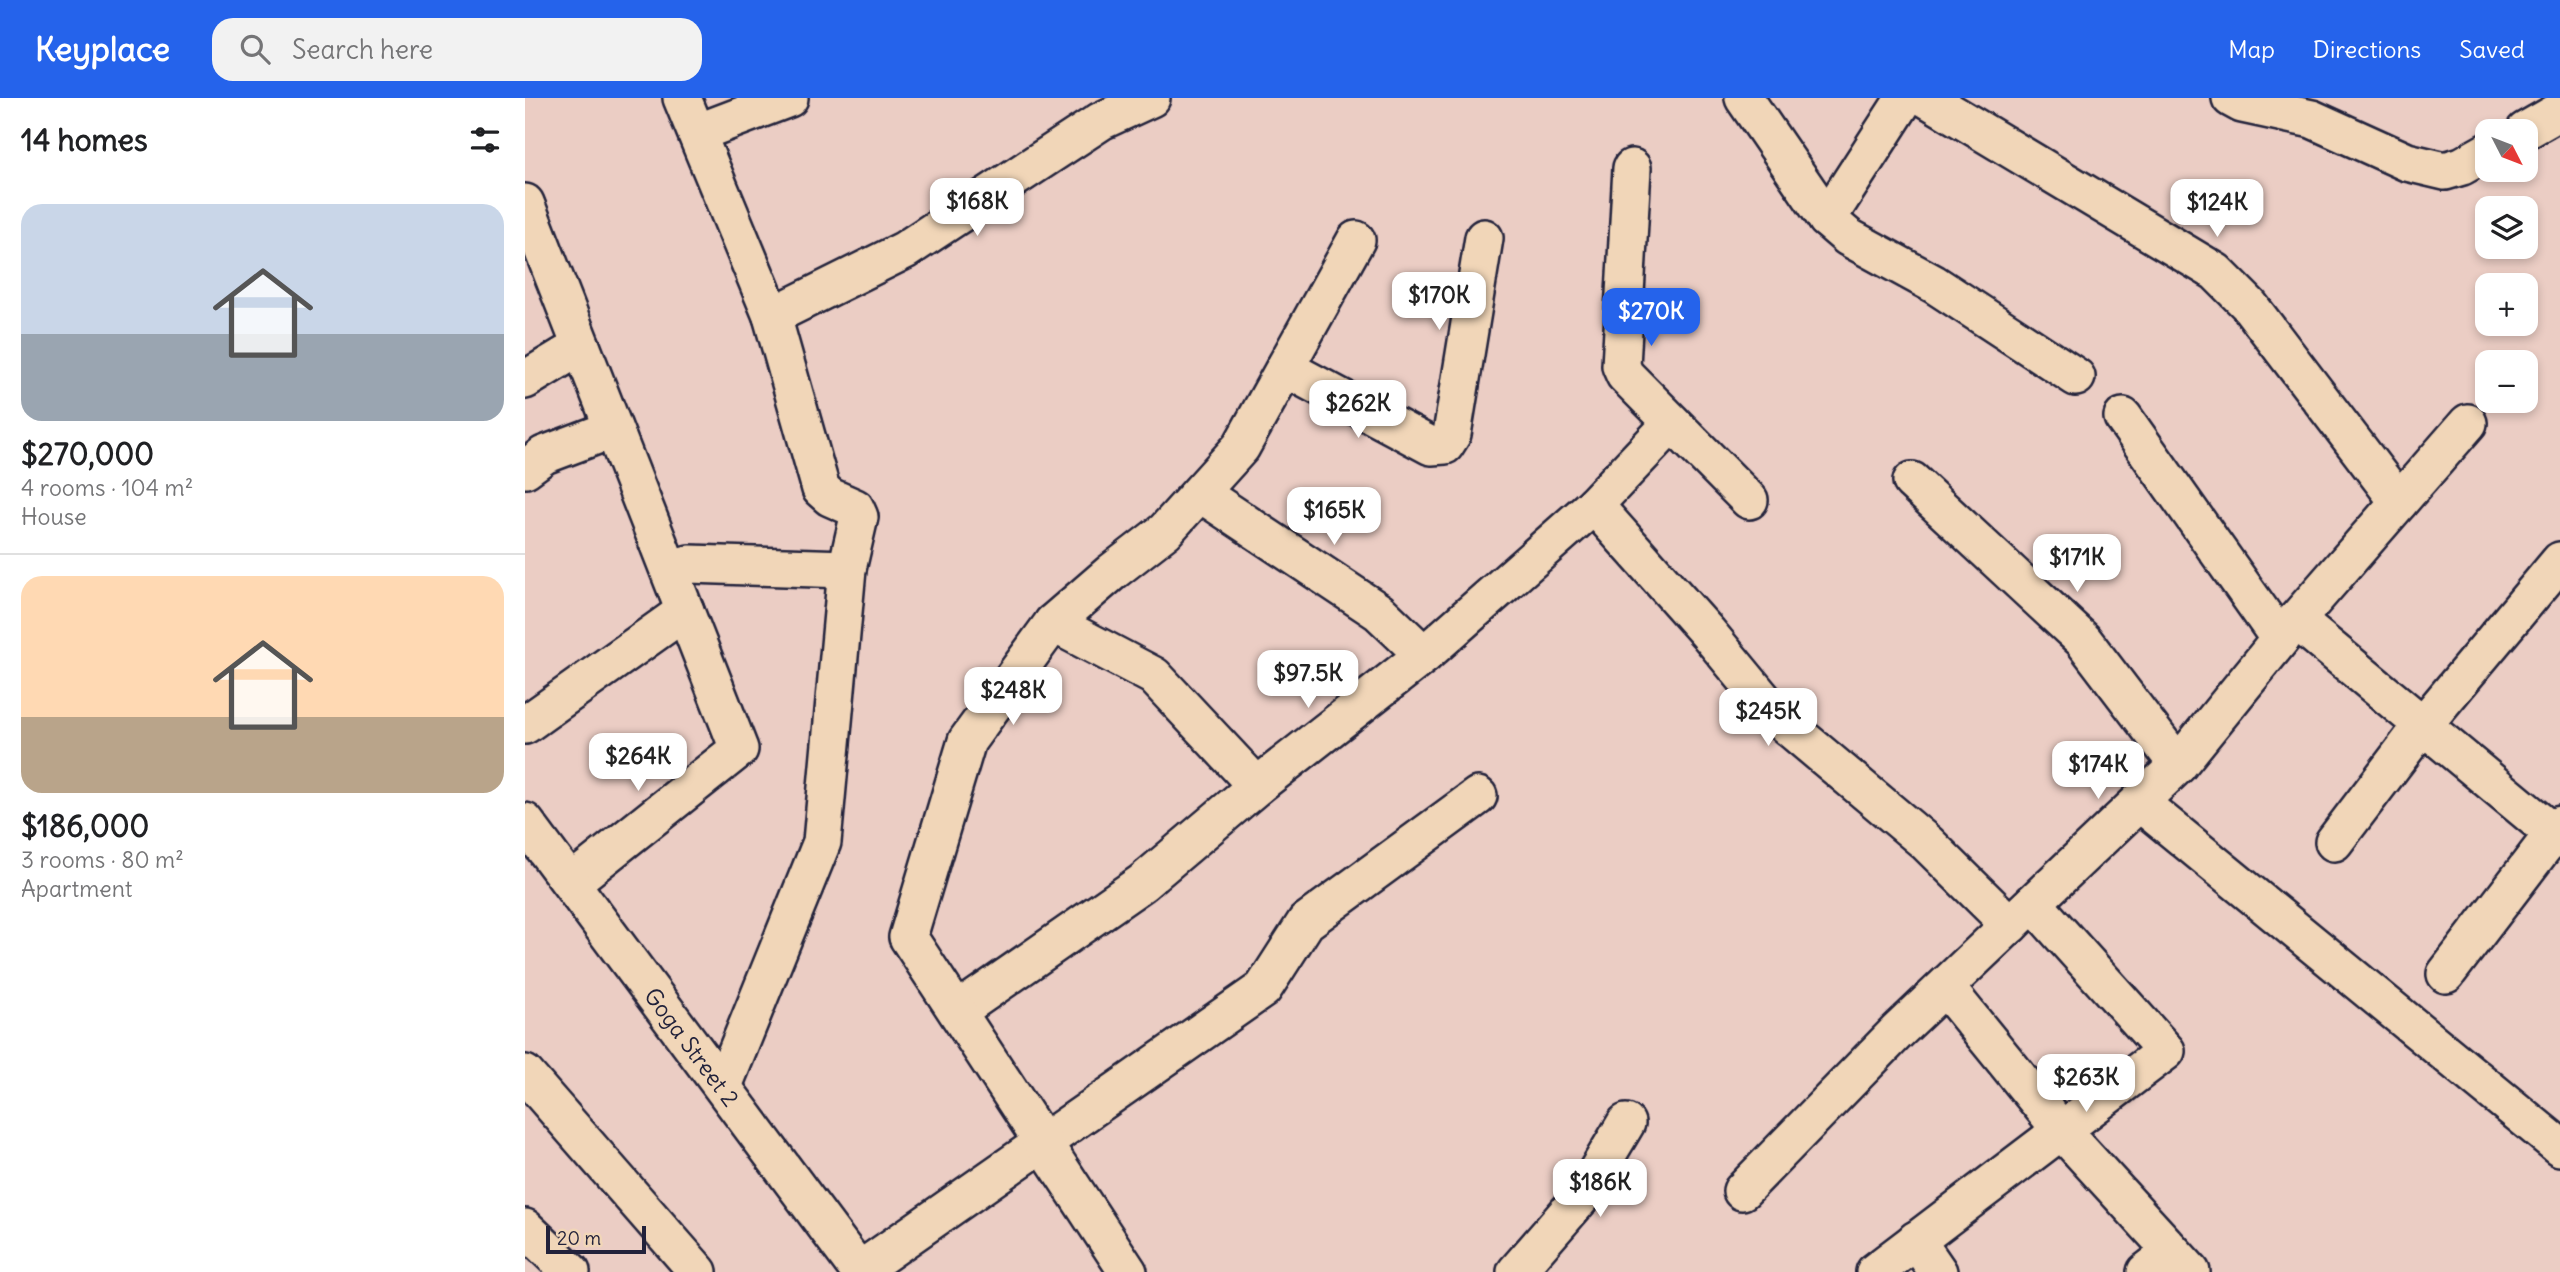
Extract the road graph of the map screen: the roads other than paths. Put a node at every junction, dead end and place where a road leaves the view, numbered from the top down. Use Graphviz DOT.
graph roads {
  1 [pos="683,98"];
  2 [pos="789,98"];
  3 [pos="1151,98"];
  4 [pos="1744,98"];
  5 [pos="1905,98"];
  6 [pos="1926,98"];
  7 [pos="2231,98"];
  8 [pos="2560,111"];
  9 [pos="2538,124"];
  10 [pos="697,133"];
  11 [pos="2475,159"];
  12 [pos="1632,167"];
  13 [pos="525,203"];
  14 [pos="1827,219"];
  15 [pos="1484,238"];
  16 [pos="1356,240"];
  17 [pos="772,316"];
  18 [pos="581,346"];
  19 [pos="1285,368"];
  20 [pos="2076,377"];
  21 [pos="525,380"];
  22 [pos="2123,417"];
  23 [pos="1672,423"];
  24 [pos="2468,423"];
  25 [pos="613,429"];
  26 [pos="525,469"];
  27 [pos="1912,481"];
  28 [pos="1200,493"];
  29 [pos="1749,499"];
  30 [pos="2399,502"];
  31 [pos="1594,505"];
  32 [pos="2560,561"];
  33 [pos="669,569"];
  34 [pos="847,569"];
  35 [pos="685,611"];
  36 [pos="1053,623"];
  37 [pos="2288,630"];
  38 [pos="1424,655"];
  39 [pos="525,725"];
  40 [pos="2423,725"];
  41 [pos="2178,765"];
  42 [pos="1257,786"];
  43 [pos="1478,796"];
  44 [pos="2139,802"];
  45 [pos="525,822"];
  46 [pos="2558,833"];
  47 [pos="2334,842"];
  48 [pos="572,882"];
  49 [pos="2021,914"];
  50 [pos="2446,974"];
  51 [pos="1945,987"];
  52 [pos="958,1011"];
  53 [pos="525,1074"];
  54 [pos="723,1086"];
  55 [pos="1626,1124"];
  56 [pos="2062,1131"];
  57 [pos="1045,1142"];
  58 [pos="2560,1147"];
  59 [pos="1742,1191"];
  60 [pos="525,1228"];
  61 [pos="1916,1241"];
  62 [pos="2170,1265"];
  63 [pos="860,1271"];
  64 [pos="571,1272"];
  65 [pos="698,1272"];
  66 [pos="1128,1272"];
  67 [pos="1516,1272"];
  68 [pos="1875,1272"];
  69 [pos="1938,1272"];
  1 -- 10 [label="street"];
  2 -- 10 [label="street"];
  3 -- 17 [label="street"];
  4 -- 14 [label="street"];
  5 -- 14 [label="street"];
  6 -- 30 [label="street"];
  7 -- 11 [label="street"];
  8 -- 9 [label="street"];
  10 -- 17 [label="street"];
  12 -- 23 [label="street"];
  13 -- 18 [label="street"];
  14 -- 20 [label="street"];
  15 -- 19 [label="street"];
  16 -- 19 [label="street"];
  17 -- 34 [label="street"];
  18 -- 21 [label="street"];
  18 -- 25 [label="street"];
  19 -- 28 [label="street"];
  22 -- 37 [label="street"];
  23 -- 29 [label="street"];
  23 -- 31 [label="street"];
  24 -- 30 [label="street"];
  25 -- 26 [label="street"];
  25 -- 33 [label="street"];
  27 -- 41 [label="street"];
  28 -- 36 [label="street"];
  28 -- 38 [label="street"];
  30 -- 37 [label="street"];
  31 -- 38 [label="street"];
  31 -- 49 [label="street"];
  32 -- 40 [label="street"];
  33 -- 34 [label="street"];
  33 -- 35 [label="street"];
  34 -- 54 [label="street"];
  35 -- 39 [label="street"];
  35 -- 48 [label="street"];
  36 -- 42 [label="street"];
  36 -- 52 [label="street"];
  37 -- 40 [label="street"];
  37 -- 41 [label="street"];
  38 -- 42 [label="street"];
  40 -- 46 [label="street"];
  40 -- 47 [label="street"];
  41 -- 44 [label="street"];
  42 -- 52 [label="street"];
  43 -- 57 [label="street"];
  44 -- 49 [label="street"];
  44 -- 58 [label="street"];
  45 -- 48 [label="street, Goga Street 2"];
  46 -- 50 [label="street"];
  48 -- 54 [label="street, Goga Street 2"];
  49 -- 51 [label="street"];
  49 -- 56 [label="street"];
  51 -- 56 [label="street"];
  51 -- 59 [label="street"];
  52 -- 57 [label="street"];
  53 -- 65 [label="street"];
  54 -- 63 [label="street, Goga Street 2"];
  55 -- 67 [label="street"];
  56 -- 61 [label="street"];
  56 -- 62 [label="street"];
  57 -- 63 [label="street"];
  57 -- 66 [label="street"];
  60 -- 64 [label="street"];
  61 -- 68 [label="street"];
  61 -- 69 [label="street"];
}
